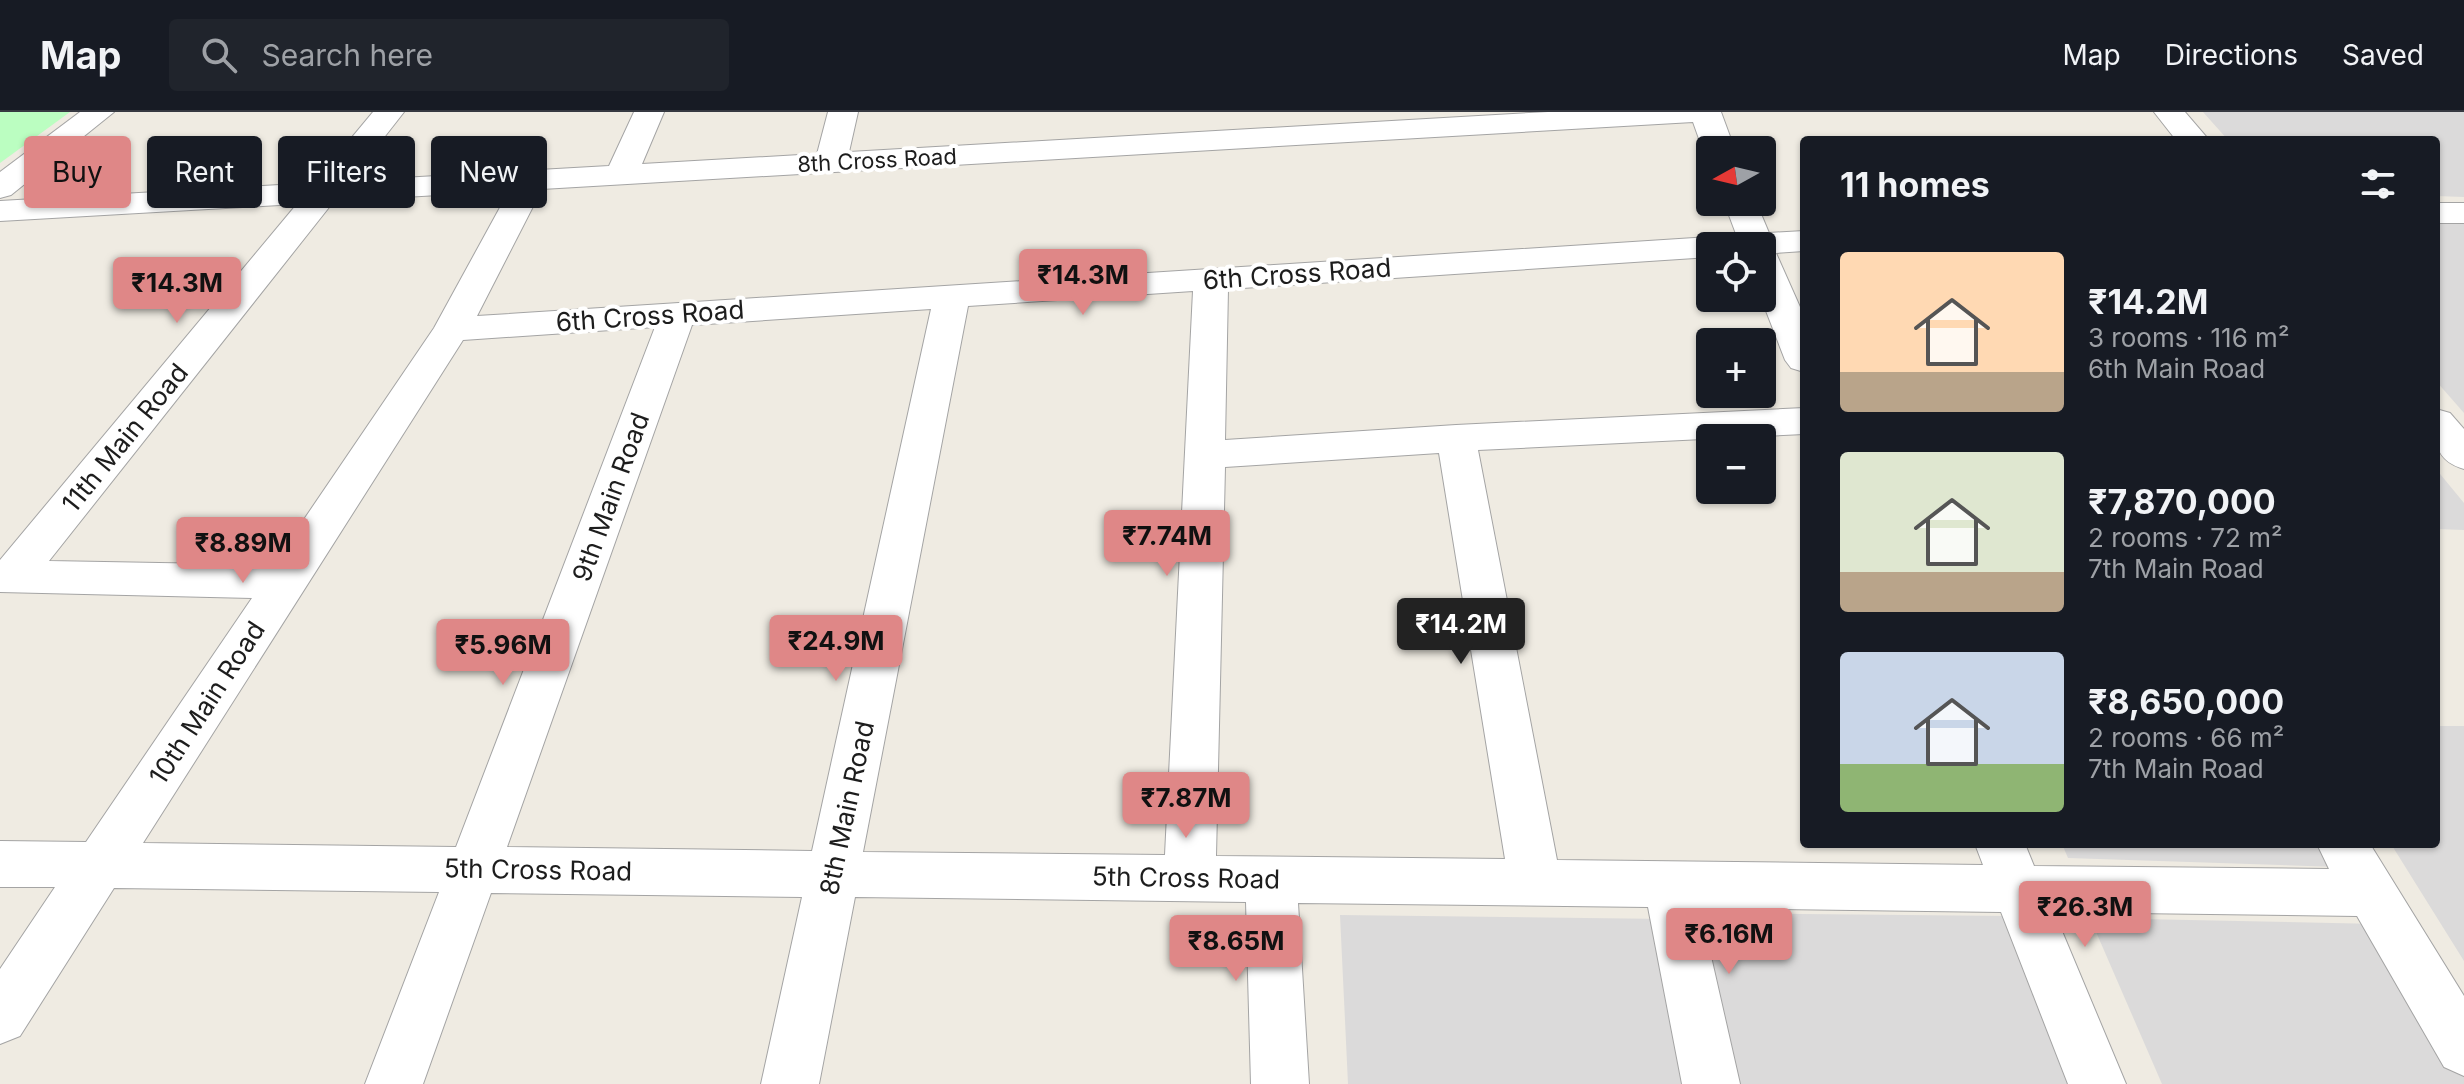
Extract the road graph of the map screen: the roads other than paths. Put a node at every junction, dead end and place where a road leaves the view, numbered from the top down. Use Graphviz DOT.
graph roads {
  1 [pos="99,112"];
  2 [pos="389,112"];
  3 [pos="649,112"];
  4 [pos="843,112"];
  5 [pos="1705,112"];
  6 [pos="2169,112"];
  7 [pos="1242,125"];
  8 [pos="370,136"];
  9 [pos="1714,136"];
  10 [pos="2190,136"];
  11 [pos="831,163"];
  12 [pos="621,175"];
  13 [pos="547,179"];
  14 [pos="0,188"];
  15 [pos="278,195"];
  16 [pos="311,208"];
  17 [pos="516,208"];
  18 [pos="0,211"];
  19 [pos="2440,213"];
  20 [pos="2464,213"];
  21 [pos="1800,242"];
  22 [pos="1776,246"];
  23 [pos="1696,248"];
  24 [pos="1211,279"];
  25 [pos="1776,291"];
  26 [pos="952,296"];
  27 [pos="678,314"];
  28 [pos="452,329"];
  29 [pos="1800,350"];
  30 [pos="1800,421"];
  31 [pos="2440,427"];
  32 [pos="1456,438"];
  33 [pos="1205,455"];
  34 [pos="2464,455"];
  35 [pos="6,576"];
  36 [pos="286,582"];
  37 [pos="2344,848"];
  38 [pos="0,864"];
  39 [pos="100,865"];
  40 [pos="2009,866"];
  41 [pos="473,869"];
  42 [pos="833,874"];
  43 [pos="1190,878"];
  44 [pos="1271,879"];
  45 [pos="1535,883"];
  46 [pos="1669,884"];
  47 [pos="2371,893"];
  48 [pos="0,1017"];
  49 [pos="2464,1048"];
  50 [pos="394,1084"];
  51 [pos="790,1084"];
  52 [pos="1280,1084"];
  53 [pos="1711,1084"];
  54 [pos="2097,1084"];
  1 -- 14 [label="street"];
  2 -- 8 [label="street, 11th Main Road"];
  3 -- 12 [label="street"];
  4 -- 11 [label="street"];
  5 -- 7 [label="street, 8th Cross Road"];
  5 -- 9 [label="street"];
  6 -- 10 [label="street"];
  7 -- 11 [label="street, 8th Cross Road"];
  11 -- 12 [label="street, 8th Cross Road"];
  12 -- 13 [label="street, 8th Cross Road"];
  15 -- 18 [label="street, 8th Cross Road"];
  16 -- 35 [label="street, 11th Main Road"];
  17 -- 28 [label="street, 10th Main Road"];
  19 -- 20 [label="street"];
  21 -- 22 [label="street"];
  23 -- 24 [label="street, 6th Cross Road"];
  24 -- 26 [label="street, 6th Cross Road"];
  24 -- 33 [label="street"];
  25 -- 29 [label="street"];
  26 -- 27 [label="street, 6th Cross Road"];
  26 -- 42 [label="street, 8th Main Road"];
  27 -- 28 [label="street, 6th Cross Road"];
  27 -- 41 [label="street, 9th Main Road"];
  28 -- 36 [label="street, 10th Main Road"];
  30 -- 32 [label="street"];
  31 -- 34 [label="street"];
  32 -- 33 [label="street"];
  32 -- 45 [label="street"];
  33 -- 43 [label="street"];
  35 -- 36 [label="street"];
  36 -- 39 [label="street, 10th Main Road"];
  37 -- 47 [label="street"];
  38 -- 39 [label="street, 5th Cross Road"];
  39 -- 41 [label="street, 5th Cross Road"];
  39 -- 48 [label="street, 10th Main Road"];
  40 -- 46 [label="street, 5th Cross Road"];
  40 -- 47 [label="street, 5th Cross Road"];
  40 -- 54 [label="street"];
  41 -- 42 [label="street, 5th Cross Road"];
  41 -- 50 [label="street, 9th Main Road"];
  42 -- 43 [label="street, 5th Cross Road"];
  42 -- 51 [label="street, 8th Main Road"];
  43 -- 44 [label="street, 5th Cross Road"];
  44 -- 45 [label="street, 5th Cross Road"];
  44 -- 52 [label="street"];
  45 -- 46 [label="street, 5th Cross Road"];
  46 -- 53 [label="street"];
  47 -- 49 [label="street"];
}
